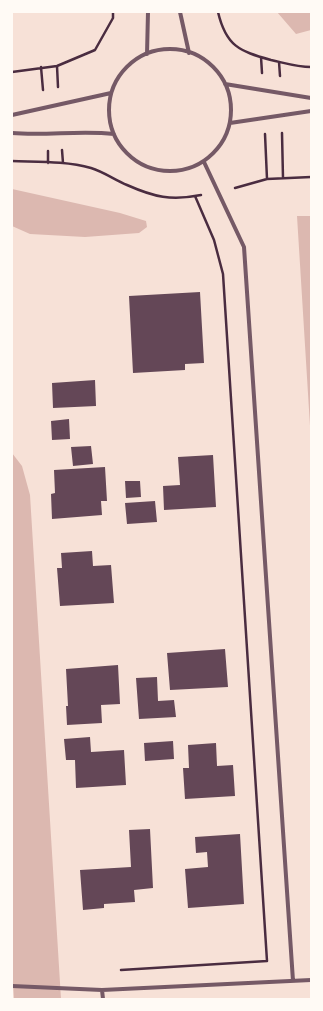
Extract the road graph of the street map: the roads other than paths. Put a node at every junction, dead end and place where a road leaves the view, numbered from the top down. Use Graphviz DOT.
graph roads {
  1 [pos="148,12"];
  2 [pos="180,12"];
  3 [pos="189,53"];
  4 [pos="147,54"];
  5 [pos="225,84"];
  6 [pos="112,93"];
  7 [pos="311,98"];
  8 [pos="311,111"];
  9 [pos="12,115"];
  10 [pos="230,123"];
  11 [pos="12,133"];
  12 [pos="114,134"];
  13 [pos="204,162"];
  14 [pos="311,980"];
  15 [pos="293,981"];
  16 [pos="12,986"];
  17 [pos="102,990"];
  18 [pos="103,999"];
  1 -- 4 [label="street"];
  2 -- 3 [label="street"];
  3 -- 4 [label="street"];
  3 -- 5 [label="street"];
  4 -- 6 [label="street"];
  5 -- 7 [label="street"];
  5 -- 10 [label="street"];
  6 -- 9 [label="street"];
  6 -- 12 [label="street"];
  8 -- 10 [label="street"];
  10 -- 13 [label="street"];
  11 -- 12 [label="street"];
  12 -- 13 [label="street"];
  13 -- 15 [label="street"];
  14 -- 15 [label="street"];
  15 -- 17 [label="street"];
  16 -- 17 [label="street"];
  17 -- 18 [label="street"];
}
